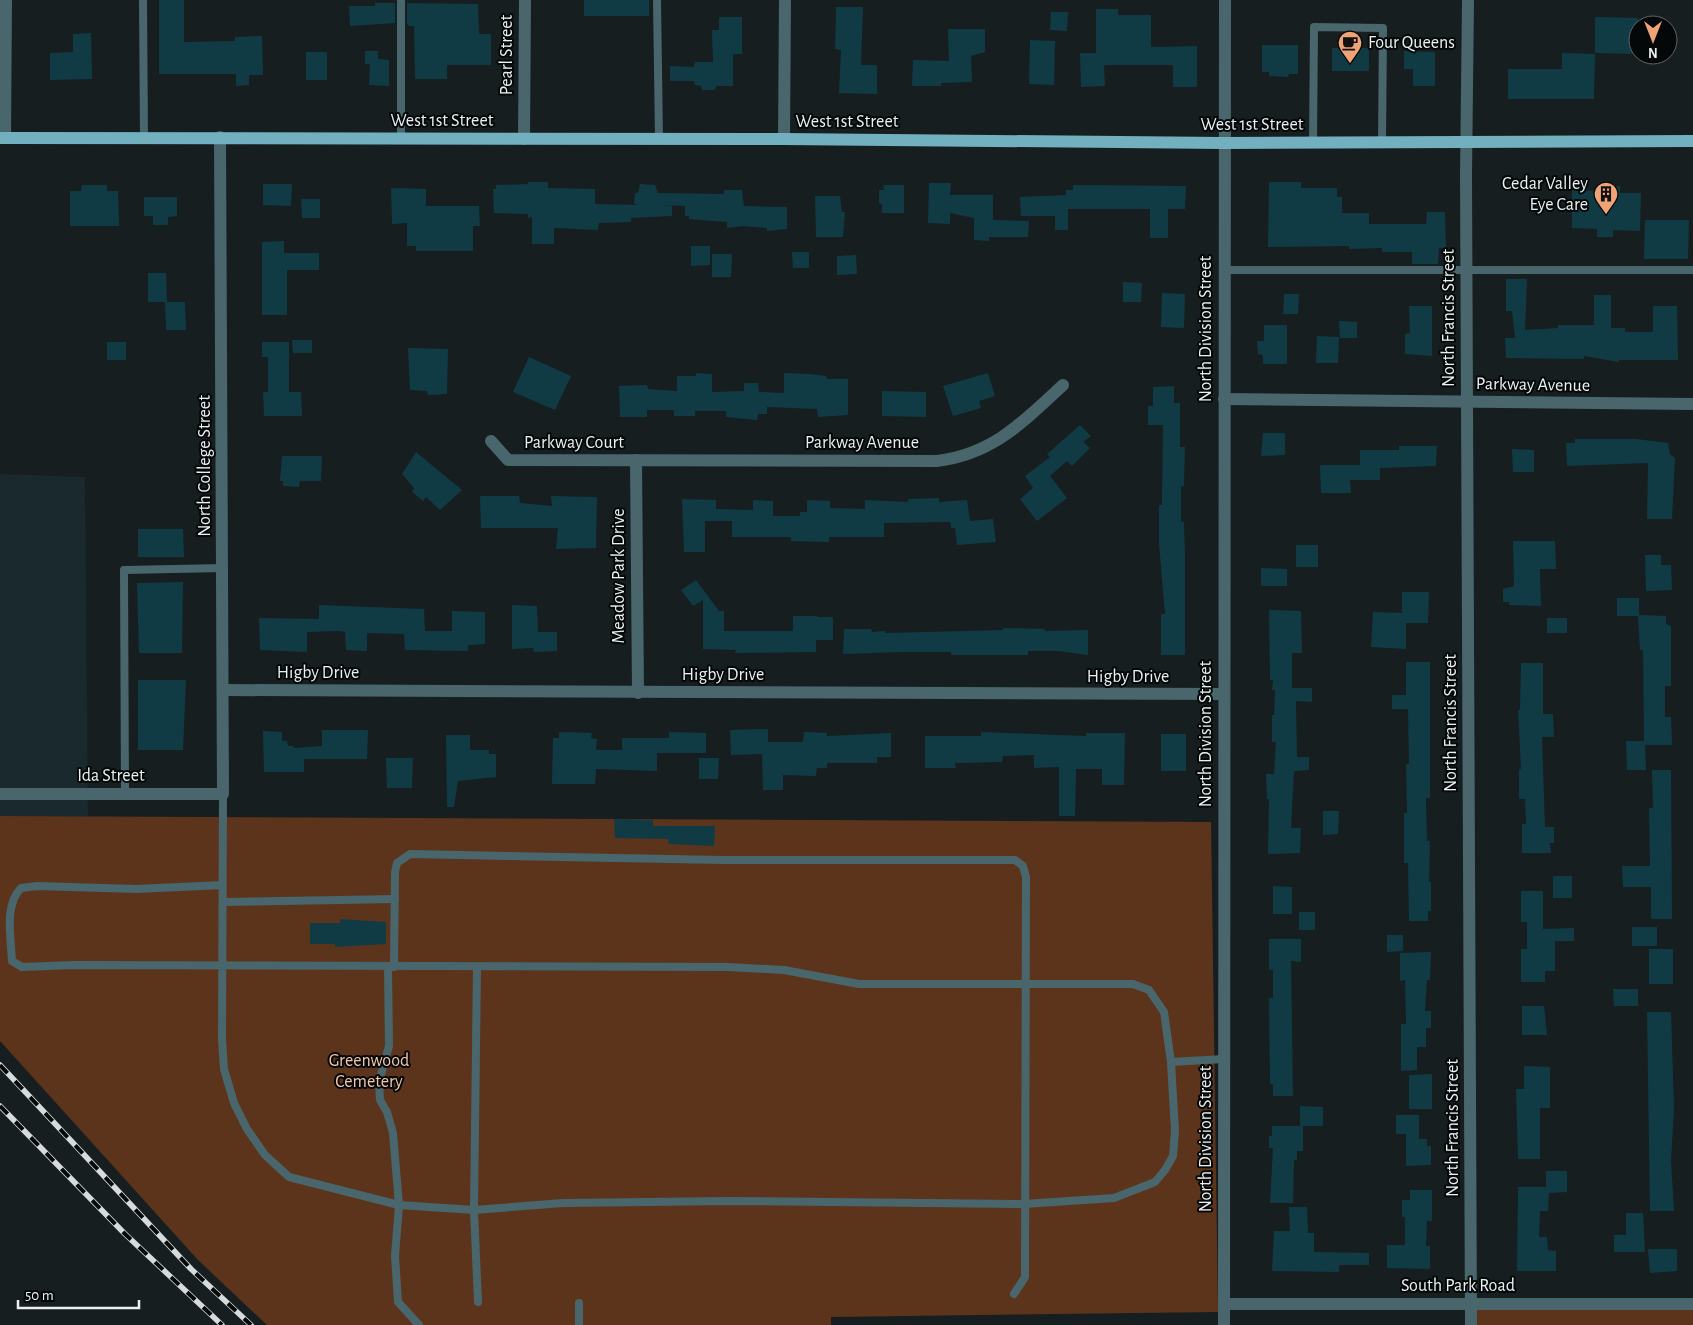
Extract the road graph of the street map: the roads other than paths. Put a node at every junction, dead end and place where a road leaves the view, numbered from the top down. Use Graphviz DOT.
graph roads {
  1 [pos="6,0"];
  2 [pos="143,0"];
  3 [pos="401,0"];
  4 [pos="525,0"];
  5 [pos="657,0"];
  6 [pos="785,0"];
  7 [pos="1224,0"];
  8 [pos="1468,0"];
  9 [pos="220,137"];
  10 [pos="2,138"];
  11 [pos="144,138"];
  12 [pos="401,138"];
  13 [pos="524,139"];
  14 [pos="659,139"];
  15 [pos="784,139"];
  16 [pos="1693,141"];
  17 [pos="1223,142"];
  18 [pos="1313,142"];
  19 [pos="1382,143"];
  20 [pos="1467,143"];
  21 [pos="1467,269"];
  22 [pos="1223,270"];
  23 [pos="1693,270"];
  24 [pos="1063,385"];
  25 [pos="1224,398"];
  26 [pos="1467,402"];
  27 [pos="1693,404"];
  28 [pos="491,441"];
  29 [pos="636,460"];
  30 [pos="222,568"];
  31 [pos="223,690"];
  32 [pos="638,693"];
  33 [pos="1224,694"];
  34 [pos="0,794"];
  35 [pos="125,794"];
  36 [pos="223,794"];
  37 [pos="223,885"];
  38 [pos="395,899"];
  39 [pos="223,902"];
  40 [pos="223,966"];
  41 [pos="391,967"];
  42 [pos="477,967"];
  43 [pos="1026,984"];
  44 [pos="1224,1059"];
  45 [pos="1172,1062"];
  46 [pos="1024,1204"];
  47 [pos="399,1205"];
  48 [pos="474,1210"];
  49 [pos="1014,1294"];
  50 [pos="478,1302"];
  51 [pos="1471,1303"];
  52 [pos="578,1304"];
  53 [pos="1224,1304"];
  54 [pos="1693,1304"];
  55 [pos="418,1325"];
  56 [pos="579,1325"];
  57 [pos="1224,1325"];
  58 [pos="1470,1325"];
  1 -- 10 [label="street"];
  2 -- 11 [label="lane"];
  3 -- 12 [label="lane"];
  4 -- 13 [label="street, Pearl Street"];
  5 -- 14 [label="lane"];
  6 -- 15 [label="street"];
  7 -- 17 [label="street, North Division Street"];
  8 -- 20 [label="street, North Francis Street"];
  9 -- 11 [label="main road, West 1st Street"];
  9 -- 12 [label="main road, West 1st Street"];
  9 -- 30 [label="street, North College Street"];
  10 -- 11 [label="main road, West 1st Street"];
  12 -- 13 [label="main road, West 1st Street"];
  13 -- 14 [label="main road, West 1st Street"];
  14 -- 15 [label="main road, West 1st Street"];
  15 -- 17 [label="main road, West 1st Street"];
  16 -- 20 [label="main road, West 1st Street"];
  17 -- 18 [label="main road, West 1st Street"];
  17 -- 22 [label="street, North Division Street"];
  18 -- 19 [label="main road, West 1st Street"];
  18 -- 19 [label="lane"];
  19 -- 20 [label="main road, West 1st Street"];
  20 -- 21 [label="street, North Francis Street"];
  21 -- 22 [label="lane"];
  21 -- 23 [label="lane"];
  21 -- 26 [label="street, North Francis Street"];
  22 -- 25 [label="street, North Division Street"];
  24 -- 29 [label="street, Parkway Avenue"];
  25 -- 26 [label="street, Parkway Avenue"];
  25 -- 33 [label="street, North Division Street"];
  26 -- 27 [label="street, Parkway Avenue"];
  26 -- 51 [label="street, North Francis Street"];
  28 -- 29 [label="street, Parkway Court"];
  29 -- 32 [label="street, Meadow Park Drive"];
  30 -- 31 [label="street, North College Street"];
  30 -- 35 [label="lane"];
  31 -- 32 [label="street, Higby Drive"];
  31 -- 36 [label="street, North College Street"];
  32 -- 33 [label="street, Higby Drive"];
  33 -- 44 [label="street, North Division Street"];
  34 -- 35 [label="street, Ida Street"];
  35 -- 36 [label="street, Ida Street"];
  36 -- 37 [label="lane"];
  37 -- 39 [label="lane"];
  37 -- 40 [label="lane"];
  38 -- 39 [label="lane"];
  38 -- 41 [label="lane"];
  38 -- 43 [label="lane"];
  39 -- 40 [label="lane"];
  40 -- 41 [label="lane"];
  40 -- 47 [label="lane"];
  41 -- 42 [label="lane"];
  41 -- 47 [label="lane"];
  42 -- 43 [label="lane"];
  42 -- 48 [label="lane"];
  43 -- 45 [label="lane"];
  43 -- 46 [label="lane"];
  44 -- 45 [label="lane"];
  44 -- 53 [label="street, North Division Street"];
  45 -- 46 [label="lane"];
  46 -- 48 [label="lane"];
  46 -- 49 [label="lane"];
  47 -- 48 [label="lane"];
  47 -- 55 [label="lane"];
  48 -- 50 [label="lane"];
  51 -- 53 [label="street, South Park Road"];
  51 -- 54 [label="street, South Park Road"];
  51 -- 58 [label="street, North Francis Street"];
  52 -- 56 [label="lane"];
  53 -- 57 [label="street, North Division Street"];
}
